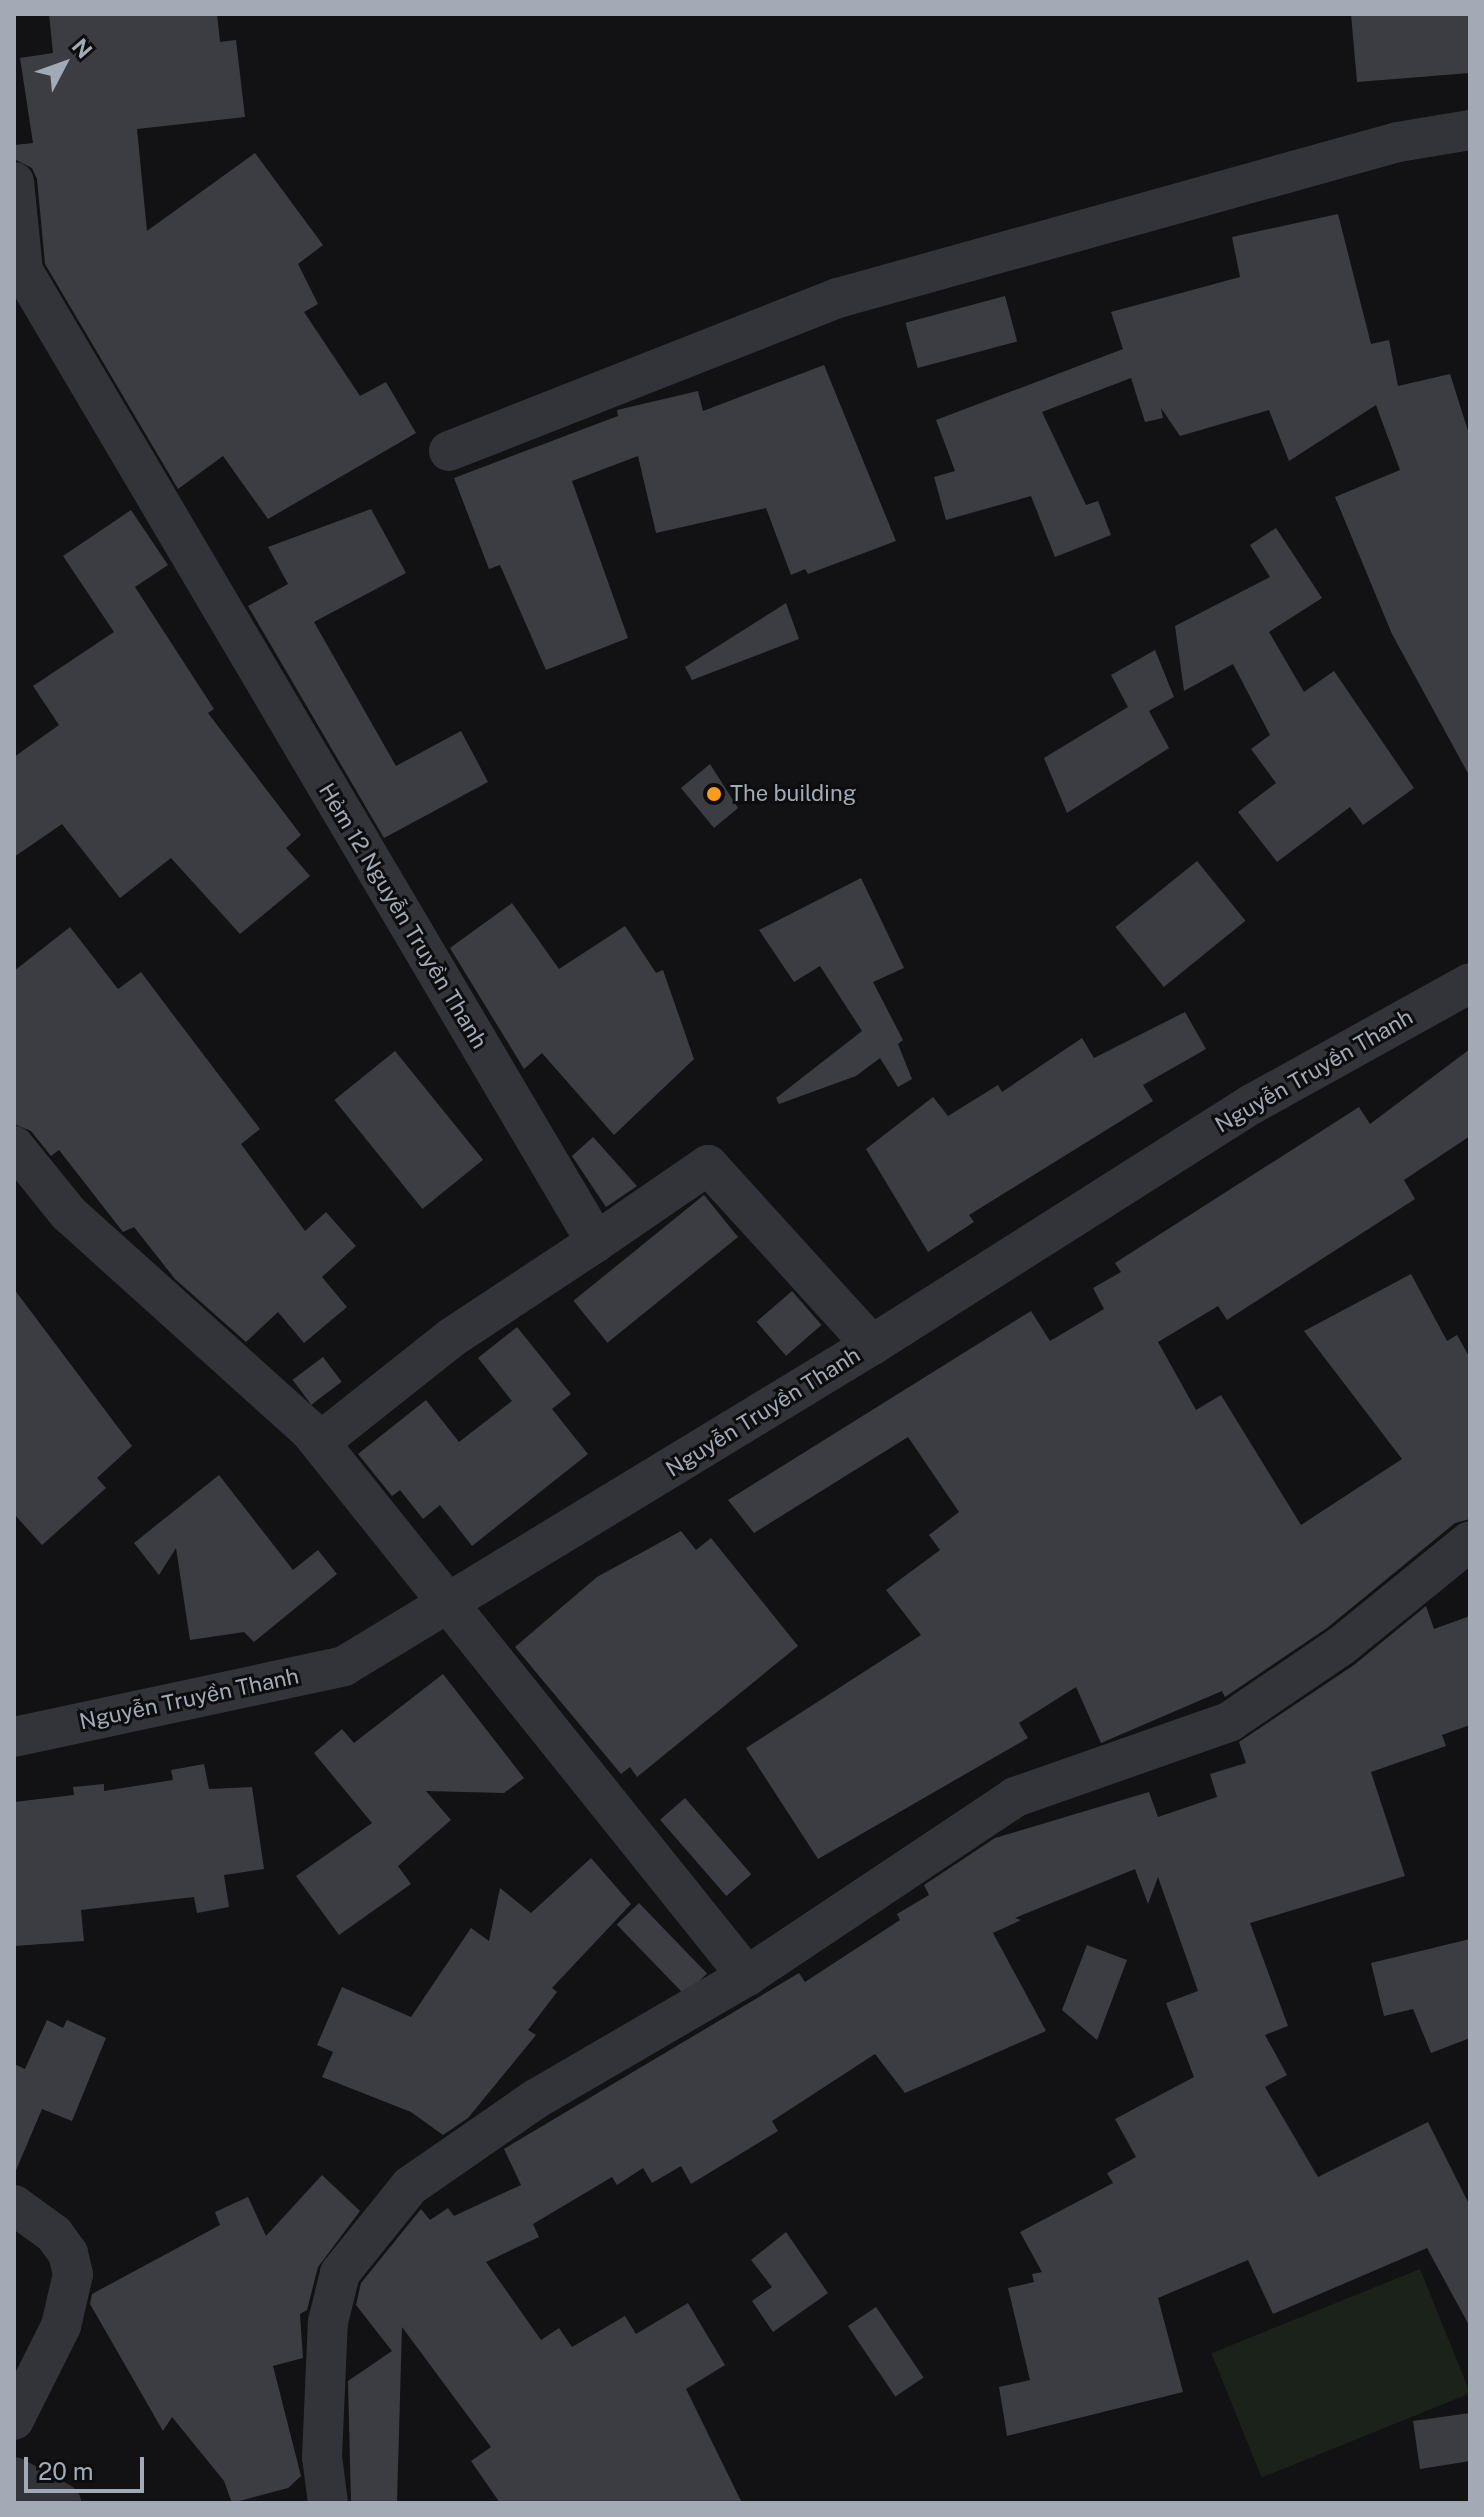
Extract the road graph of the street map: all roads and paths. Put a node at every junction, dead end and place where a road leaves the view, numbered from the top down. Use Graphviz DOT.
graph roads {
  1 [pos="1470,130"];
  2 [pos="14,182"];
  3 [pos="19,273"];
  4 [pos="449,451"];
  5 [pos="1470,983"];
  6 [pos="14,1146"];
  7 [pos="596,1242"];
  8 [pos="872,1345"];
  9 [pos="320,1442"];
  10 [pos="1470,1541"];
  11 [pos="448,1607"];
  12 [pos="14,1737"];
  13 [pos="747,1976"];
  14 [pos="14,2205"];
  15 [pos="14,2420"];
  16 [pos="14,2477"];
  17 [pos="61,2503"];
  18 [pos="328,2503"];
  1 -- 4 [label="street"];
  2 -- 3 [label="street"];
  3 -- 7 [label="street, Hẻm 12 Nguyễn Truyền Thanh"];
  5 -- 8 [label="street, Nguyễn Truyền Thanh"];
  6 -- 9 [label="street"];
  7 -- 8 [label="street"];
  7 -- 9 [label="street"];
  8 -- 11 [label="street, Nguyễn Truyền Thanh"];
  9 -- 11 [label="street"];
  10 -- 13 [label="street"];
  11 -- 12 [label="street, Nguyễn Truyền Thanh"];
  11 -- 13 [label="street"];
  13 -- 18 [label="street"];
  14 -- 15 [label="street"];
  16 -- 17 [label="street"];
}
